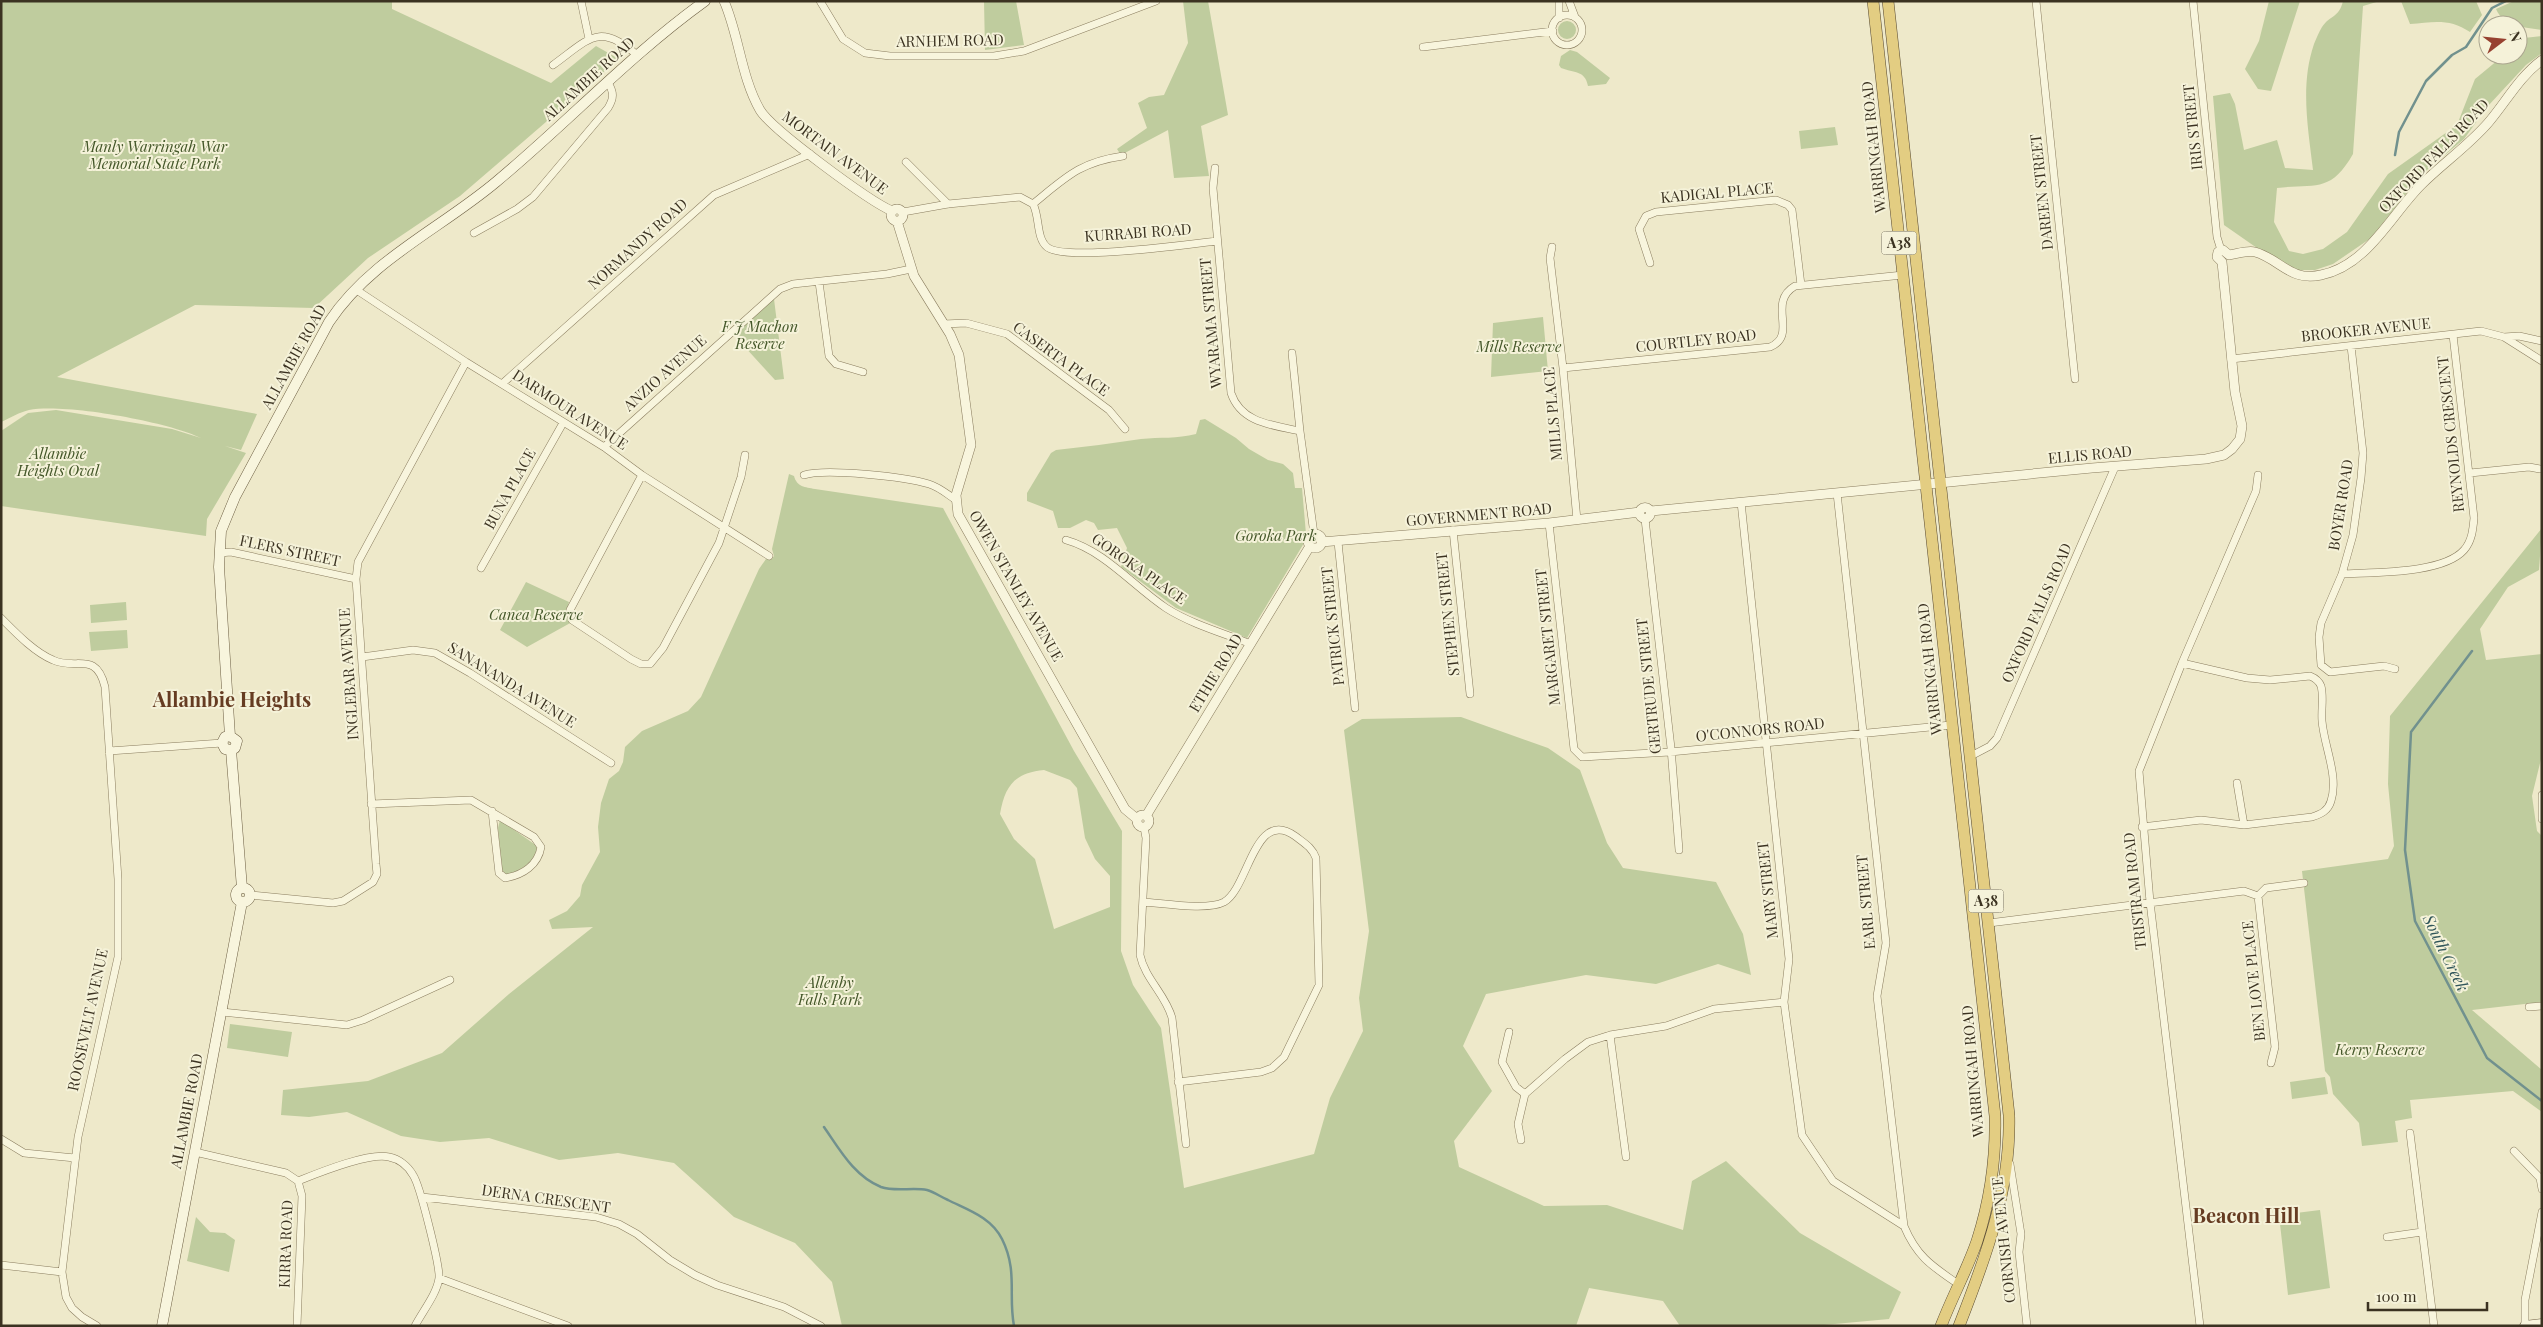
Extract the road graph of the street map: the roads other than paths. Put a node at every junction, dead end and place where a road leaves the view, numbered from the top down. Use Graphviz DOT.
graph roads {
  1 [pos="581,1"];
  2 [pos="706,1"];
  3 [pos="724,1"];
  4 [pos="820,1"];
  5 [pos="1156,1"];
  6 [pos="1559,1"];
  7 [pos="1569,1"];
  8 [pos="1873,1"];
  9 [pos="1888,1"];
  10 [pos="2036,1"];
  11 [pos="2193,1"];
  12 [pos="1575,17"];
  13 [pos="1559,18"];
  14 [pos="1552,31"];
  15 [pos="589,39"];
  16 [pos="1423,47"];
  17 [pos="638,56"];
  18 [pos="2542,60"];
  19 [pos="553,65"];
  20 [pos="608,83"];
  21 [pos="810,154"];
  22 [pos="1124,156"];
  23 [pos="906,162"];
  24 [pos="1215,168"];
  25 [pos="948,204"];
  26 [pos="1034,204"];
  27 [pos="892,212"];
  28 [pos="903,212"];
  29 [pos="898,221"];
  30 [pos="474,233"];
  31 [pos="1218,240"];
  32 [pos="1552,247"];
  33 [pos="2221,250"];
  34 [pos="2226,259"];
  35 [pos="1650,263"];
  36 [pos="911,269"];
  37 [pos="1902,275"];
  38 [pos="819,282"];
  39 [pos="1801,286"];
  40 [pos="355,289"];
  41 [pos="944,324"];
  42 [pos="2453,335"];
  43 [pos="2504,337"];
  44 [pos="2542,341"];
  45 [pos="2351,346"];
  46 [pos="1292,354"];
  47 [pos="2231,359"];
  48 [pos="2542,361"];
  49 [pos="466,362"];
  50 [pos="1563,368"];
  51 [pos="863,372"];
  52 [pos="2075,379"];
  53 [pos="503,383"];
  54 [pos="563,422"];
  55 [pos="1125,428"];
  56 [pos="1300,431"];
  57 [pos="604,447"];
  58 [pos="745,455"];
  59 [pos="2115,467"];
  60 [pos="2540,469"];
  61 [pos="2470,472"];
  62 [pos="642,475"];
  63 [pos="804,475"];
  64 [pos="2258,475"];
  65 [pos="1940,483"];
  66 [pos="1926,485"];
  67 [pos="1837,493"];
  68 [pos="956,500"];
  69 [pos="1741,502"];
  70 [pos="1645,514"];
  71 [pos="1577,520"];
  72 [pos="1549,523"];
  73 [pos="724,529"];
  74 [pos="1454,530"];
  75 [pos="1314,534"];
  76 [pos="1066,540"];
  77 [pos="1322,542"];
  78 [pos="1338,542"];
  79 [pos="1310,546"];
  80 [pos="219,553"];
  81 [pos="769,556"];
  82 [pos="481,568"];
  83 [pos="2342,574"];
  84 [pos="356,580"];
  85 [pos="1,618"];
  86 [pos="1251,644"];
  87 [pos="362,657"];
  88 [pos="2182,663"];
  89 [pos="2395,668"];
  90 [pos="1470,694"];
  91 [pos="1355,708"];
  92 [pos="1951,725"];
  93 [pos="1862,733"];
  94 [pos="226,739"];
  95 [pos="1767,744"];
  96 [pos="1574,749"];
  97 [pos="109,751"];
  98 [pos="1670,752"];
  99 [pos="1969,757"];
  100 [pos="611,763"];
  101 [pos="2237,783"];
  102 [pos="2542,796"];
  103 [pos="371,804"];
  104 [pos="492,811"];
  105 [pos="1146,816"];
  106 [pos="1137,819"];
  107 [pos="2542,819"];
  108 [pos="2244,825"];
  109 [pos="1144,827"];
  110 [pos="2142,827"];
  111 [pos="1679,850"];
  112 [pos="2304,883"];
  113 [pos="246,892"];
  114 [pos="2258,896"];
  115 [pos="1143,902"];
  116 [pos="2150,902"];
  117 [pos="1989,923"];
  118 [pos="450,980"];
  119 [pos="1784,1002"];
  120 [pos="2542,1006"];
  121 [pos="2529,1007"];
  122 [pos="222,1012"];
  123 [pos="1509,1032"];
  124 [pos="1610,1035"];
  125 [pos="2271,1063"];
  126 [pos="1178,1082"];
  127 [pos="1525,1094"];
  128 [pos="2410,1133"];
  129 [pos="1,1139"];
  130 [pos="1522,1140"];
  131 [pos="1186,1144"];
  132 [pos="2008,1151"];
  133 [pos="2514,1151"];
  134 [pos="195,1152"];
  135 [pos="1626,1157"];
  136 [pos="75,1158"];
  137 [pos="298,1181"];
  138 [pos="2542,1189"];
  139 [pos="422,1197"];
  140 [pos="2542,1212"];
  141 [pos="1904,1226"];
  142 [pos="2422,1232"];
  143 [pos="2387,1237"];
  144 [pos="1,1265"];
  145 [pos="62,1272"];
  146 [pos="439,1278"];
  147 [pos="1958,1284"];
  148 [pos="2542,1324"];
  149 [pos="97,1326"];
  150 [pos="162,1326"];
  151 [pos="297,1326"];
  152 [pos="415,1326"];
  153 [pos="568,1326"];
  154 [pos="821,1326"];
  155 [pos="1941,1326"];
  156 [pos="1959,1326"];
  157 [pos="2027,1326"];
  158 [pos="2200,1326"];
  159 [pos="2434,1326"];
  160 [pos="2525,1326"];
  1 -- 15 [label="street"];
  2 -- 17 [label="main road, ALLAMBIE ROAD"];
  3 -- 21 [label="street, MORTAIN AVENUE"];
  4 -- 5 [label="street, ARNHEM ROAD"];
  6 -- 13 [label="street"];
  7 -- 12 [label="street"];
  8 -- 37 [label="highway, WARRINGAH ROAD / A38"];
  9 -- 65 [label="highway, WARRINGAH ROAD / A38"];
  10 -- 52 [label="street, DAREEN STREET"];
  11 -- 33 [label="street, IRIS STREET"];
  12 -- 13 [label="street"];
  12 -- 14 [label="street"];
  13 -- 14 [label="street"];
  14 -- 16 [label="street"];
  15 -- 17 [label="street"];
  15 -- 19 [label="street"];
  17 -- 20 [label="main road, ALLAMBIE ROAD"];
  18 -- 34 [label="street, OXFORD FALLS ROAD"];
  20 -- 30 [label="street"];
  20 -- 40 [label="main road, ALLAMBIE ROAD"];
  21 -- 27 [label="street, MORTAIN AVENUE"];
  21 -- 53 [label="street, NORMANDY ROAD"];
  22 -- 26 [label="street"];
  23 -- 25 [label="street"];
  24 -- 31 [label="street, WYARAMA STREET"];
  25 -- 26 [label="street"];
  25 -- 28 [label="street"];
  26 -- 31 [label="street, KURRABI ROAD"];
  27 -- 28 [label="street"];
  27 -- 29 [label="street"];
  28 -- 29 [label="street"];
  29 -- 36 [label="street"];
  31 -- 56 [label="street, WYARAMA STREET"];
  32 -- 50 [label="street, MILLS PLACE"];
  33 -- 34 [label="street"];
  34 -- 47 [label="street"];
  35 -- 39 [label="street, KADIGAL PLACE"];
  36 -- 38 [label="street, ANZIO AVENUE"];
  36 -- 41 [label="street"];
  37 -- 39 [label="street"];
  37 -- 66 [label="highway, WARRINGAH ROAD / A38"];
  38 -- 51 [label="street"];
  38 -- 57 [label="street, ANZIO AVENUE"];
  39 -- 50 [label="street, COURTLEY ROAD"];
  40 -- 49 [label="street, DARMOUR AVENUE"];
  40 -- 80 [label="main road, ALLAMBIE ROAD"];
  41 -- 55 [label="street, CASERTA PLACE"];
  41 -- 68 [label="street"];
  42 -- 43 [label="street, BROOKER AVENUE"];
  42 -- 45 [label="street, BROOKER AVENUE"];
  42 -- 61 [label="street, REYNOLDS CRESCENT"];
  43 -- 44 [label="street, BROOKER AVENUE"];
  43 -- 48 [label="street, BROOKER AVENUE"];
  45 -- 47 [label="street, BROOKER AVENUE"];
  45 -- 83 [label="street, BOYER ROAD"];
  46 -- 56 [label="street"];
  47 -- 59 [label="street, ELLIS ROAD"];
  49 -- 53 [label="street, DARMOUR AVENUE"];
  49 -- 84 [label="street, INGLEBAR AVENUE"];
  50 -- 71 [label="street, MILLS PLACE"];
  53 -- 54 [label="street, DARMOUR AVENUE"];
  54 -- 57 [label="street, DARMOUR AVENUE"];
  54 -- 82 [label="street, BUNA PLACE"];
  56 -- 75 [label="street"];
  57 -- 62 [label="street, DARMOUR AVENUE"];
  58 -- 73 [label="street"];
  59 -- 65 [label="street, ELLIS ROAD"];
  59 -- 99 [label="street, OXFORD FALLS ROAD"];
  60 -- 61 [label="street"];
  61 -- 83 [label="street, REYNOLDS CRESCENT"];
  62 -- 73 [label="street, DARMOUR AVENUE"];
  62 -- 73 [label="street"];
  63 -- 68 [label="street, OWEN STANLEY AVENUE"];
  64 -- 88 [label="street, TRISTRAM ROAD"];
  65 -- 66 [label="street, ELLIS ROAD"];
  65 -- 99 [label="highway, WARRINGAH ROAD / A38"];
  66 -- 67 [label="street, GOVERNMENT ROAD"];
  66 -- 92 [label="highway, WARRINGAH ROAD / A38"];
  67 -- 69 [label="street, GOVERNMENT ROAD"];
  67 -- 93 [label="street, EARL STREET"];
  68 -- 106 [label="street, OWEN STANLEY AVENUE"];
  69 -- 70 [label="street, GOVERNMENT ROAD"];
  69 -- 95 [label="street, MARY STREET"];
  70 -- 71 [label="street, GOVERNMENT ROAD"];
  70 -- 98 [label="street, GERTRUDE STREET"];
  71 -- 72 [label="street, GOVERNMENT ROAD"];
  72 -- 74 [label="street, GOVERNMENT ROAD"];
  72 -- 96 [label="street, MARGARET STREET"];
  73 -- 81 [label="street, DARMOUR AVENUE"];
  74 -- 78 [label="street, GOVERNMENT ROAD"];
  74 -- 90 [label="street, STEPHEN STREET"];
  75 -- 77 [label="street"];
  75 -- 79 [label="street"];
  76 -- 86 [label="street, GOROKA PLACE"];
  77 -- 78 [label="street, GOVERNMENT ROAD"];
  77 -- 79 [label="street"];
  78 -- 91 [label="street, PATRICK STREET"];
  79 -- 86 [label="street, ETHIE ROAD"];
  80 -- 84 [label="street, FLERS STREET"];
  80 -- 94 [label="main road, ALLAMBIE ROAD"];
  83 -- 89 [label="street, BOYER ROAD"];
  84 -- 87 [label="street, INGLEBAR AVENUE"];
  85 -- 97 [label="street, ROOSEVELT AVENUE"];
  86 -- 105 [label="street, ETHIE ROAD"];
  87 -- 100 [label="street, SANANANDA AVENUE"];
  87 -- 103 [label="street, INGLEBAR AVENUE"];
  88 -- 108 [label="street"];
  88 -- 110 [label="street, TRISTRAM ROAD"];
  92 -- 93 [label="street, O'CONNORS ROAD"];
  92 -- 147 [label="highway, WARRINGAH ROAD / A38"];
  93 -- 95 [label="street, O'CONNORS ROAD"];
  93 -- 141 [label="street, EARL STREET"];
  94 -- 97 [label="street"];
  94 -- 113 [label="main road, ALLAMBIE ROAD"];
  95 -- 98 [label="street, O'CONNORS ROAD"];
  95 -- 119 [label="street, MARY STREET"];
  96 -- 98 [label="street, O'CONNORS ROAD"];
  97 -- 136 [label="street, ROOSEVELT AVENUE"];
  98 -- 111 [label="street, GERTRUDE STREET"];
  99 -- 117 [label="highway, WARRINGAH ROAD / A38"];
  101 -- 108 [label="street"];
  102 -- 107 [label="street"];
  103 -- 104 [label="street"];
  103 -- 113 [label="street, INGLEBAR AVENUE"];
  104 -- 104 [label="street"];
  105 -- 106 [label="street"];
  105 -- 109 [label="street"];
  106 -- 109 [label="street"];
  108 -- 110 [label="street"];
  109 -- 115 [label="street"];
  110 -- 116 [label="street, TRISTRAM ROAD"];
  112 -- 114 [label="street"];
  113 -- 122 [label="main road, ALLAMBIE ROAD"];
  114 -- 116 [label="street"];
  114 -- 125 [label="street, BEN LOVE PLACE"];
  115 -- 126 [label="street"];
  115 -- 126 [label="street"];
  116 -- 117 [label="street"];
  116 -- 158 [label="street, TRISTRAM ROAD"];
  117 -- 132 [label="highway, WARRINGAH ROAD / A38"];
  118 -- 122 [label="street"];
  119 -- 124 [label="street"];
  119 -- 141 [label="street, MARY STREET"];
  120 -- 121 [label="street"];
  122 -- 134 [label="main road, ALLAMBIE ROAD"];
  123 -- 127 [label="street"];
  124 -- 127 [label="street"];
  124 -- 135 [label="street"];
  126 -- 131 [label="street"];
  127 -- 130 [label="street"];
  128 -- 142 [label="street"];
  129 -- 136 [label="street"];
  132 -- 156 [label="highway, WARRINGAH ROAD / A38"];
  132 -- 157 [label="street, CORNISH AVENUE"];
  133 -- 138 [label="street"];
  134 -- 137 [label="street, KIRRA ROAD"];
  134 -- 150 [label="main road, ALLAMBIE ROAD"];
  136 -- 145 [label="street, ROOSEVELT AVENUE"];
  137 -- 139 [label="street"];
  137 -- 151 [label="street, KIRRA ROAD"];
  139 -- 146 [label="street"];
  139 -- 154 [label="street, DERNA CRESCENT"];
  140 -- 160 [label="street"];
  141 -- 147 [label="street, EARL STREET"];
  142 -- 143 [label="street"];
  142 -- 159 [label="street"];
  144 -- 145 [label="street"];
  145 -- 149 [label="street, ROOSEVELT AVENUE"];
  146 -- 152 [label="street"];
  146 -- 153 [label="street"];
  147 -- 155 [label="highway, WARRINGAH ROAD / A38"];
  148 -- 160 [label="main road"];
}
